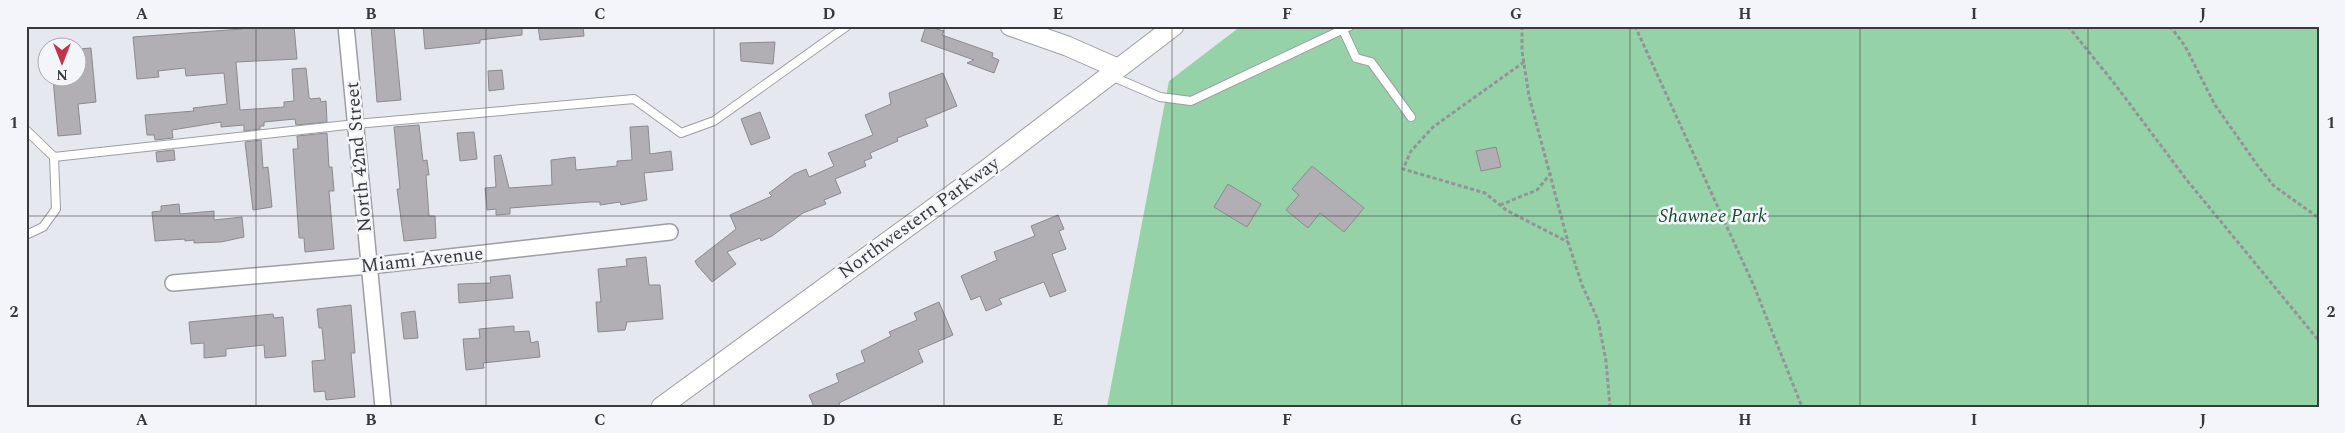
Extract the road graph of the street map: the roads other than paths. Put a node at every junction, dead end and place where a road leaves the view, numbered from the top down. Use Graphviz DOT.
graph roads {
  1 [pos="346,26"];
  2 [pos="847,26"];
  3 [pos="1010,26"];
  4 [pos="1174,26"];
  5 [pos="1346,28"];
  6 [pos="1112,72"];
  7 [pos="1411,117"];
  8 [pos="356,124"];
  9 [pos="26,130"];
  10 [pos="54,157"];
  11 [pos="670,232"];
  12 [pos="26,235"];
  13 [pos="369,266"];
  14 [pos="173,283"];
  15 [pos="383,407"];
  16 [pos="661,407"];
  1 -- 8 [label="street, North 42nd Street"];
  2 -- 8 [label="lane"];
  3 -- 6 [label="street"];
  4 -- 6 [label="street, Northwestern Parkway"];
  5 -- 6 [label="lane"];
  5 -- 7 [label="lane"];
  6 -- 16 [label="street, Northwestern Parkway"];
  8 -- 10 [label="lane"];
  8 -- 13 [label="street, North 42nd Street"];
  9 -- 10 [label="lane"];
  10 -- 12 [label="lane"];
  11 -- 13 [label="street, Miami Avenue"];
  13 -- 14 [label="street, Miami Avenue"];
  13 -- 15 [label="street, North 42nd Street"];
}
